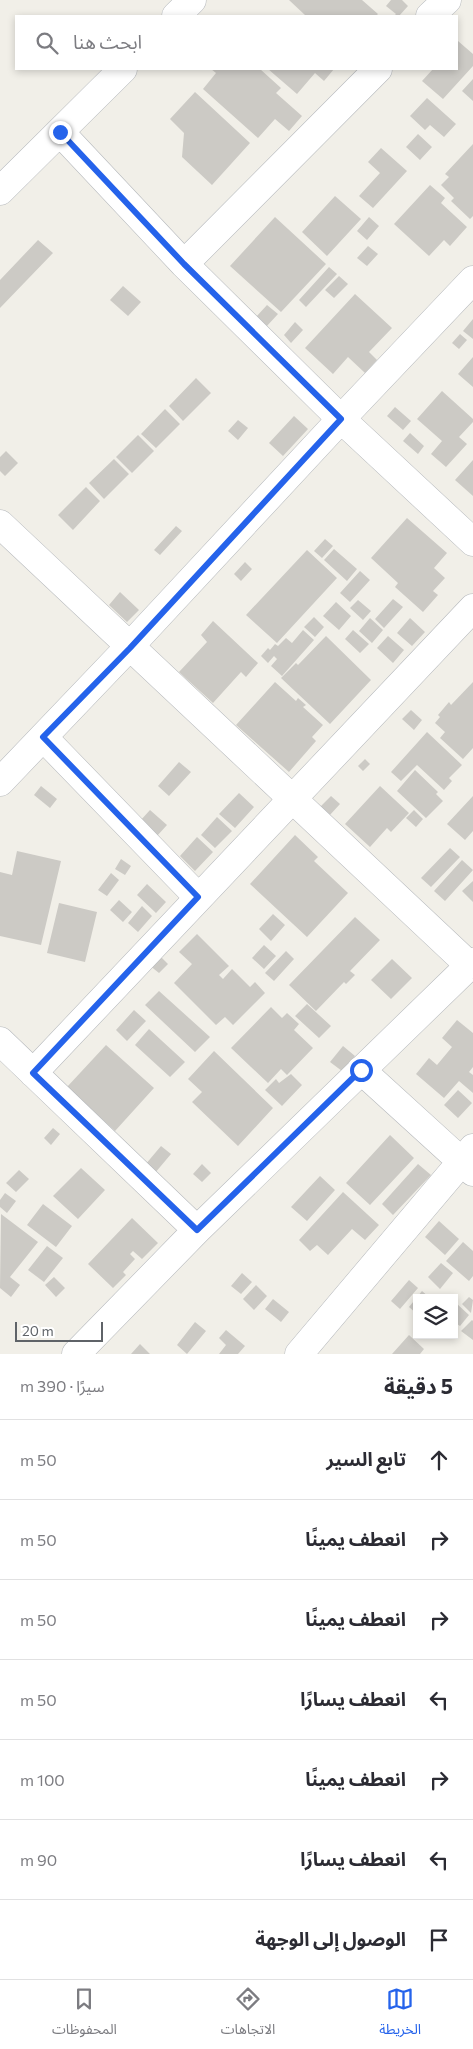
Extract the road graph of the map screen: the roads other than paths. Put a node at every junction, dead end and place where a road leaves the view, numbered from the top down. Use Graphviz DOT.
graph roads {
  1 [pos="192,0"];
  2 [pos="447,0"];
  3 [pos="177,15"];
  4 [pos="431,15"];
  5 [pos="122,70"];
  6 [pos="377,70"];
  7 [pos="60,132"];
  8 [pos="0,191"];
  9 [pos="184,264"];
  10 [pos="473,280"];
  11 [pos="341,419"];
  12 [pos="0,524"];
  13 [pos="473,542"];
  14 [pos="473,608"];
  15 [pos="130,648"];
  16 [pos="43,737"];
  17 [pos="0,782"];
  18 [pos="291,798"];
  19 [pos="198,897"];
  20 [pos="471,964"];
  21 [pos="0,1041"];
  22 [pos="361,1070"];
  23 [pos="33,1073"];
  24 [pos="469,1161"];
  25 [pos="197,1230"];
  26 [pos="76,1354"];
  27 [pos="299,1354"];
  1 -- 3 [label="street"];
  2 -- 4 [label="street"];
  5 -- 7 [label="street"];
  6 -- 9 [label="street"];
  7 -- 8 [label="street"];
  7 -- 9 [label="street"];
  9 -- 11 [label="street"];
  10 -- 11 [label="street"];
  11 -- 13 [label="street"];
  11 -- 15 [label="street"];
  12 -- 15 [label="street"];
  14 -- 18 [label="street"];
  15 -- 16 [label="street"];
  15 -- 18 [label="street"];
  16 -- 17 [label="street"];
  16 -- 19 [label="street"];
  18 -- 19 [label="street"];
  18 -- 20 [label="street"];
  19 -- 23 [label="street"];
  20 -- 22 [label="street"];
  21 -- 23 [label="street"];
  22 -- 24 [label="street"];
  22 -- 25 [label="street"];
  23 -- 25 [label="street"];
  24 -- 27 [label="street"];
  25 -- 26 [label="street"];
}
